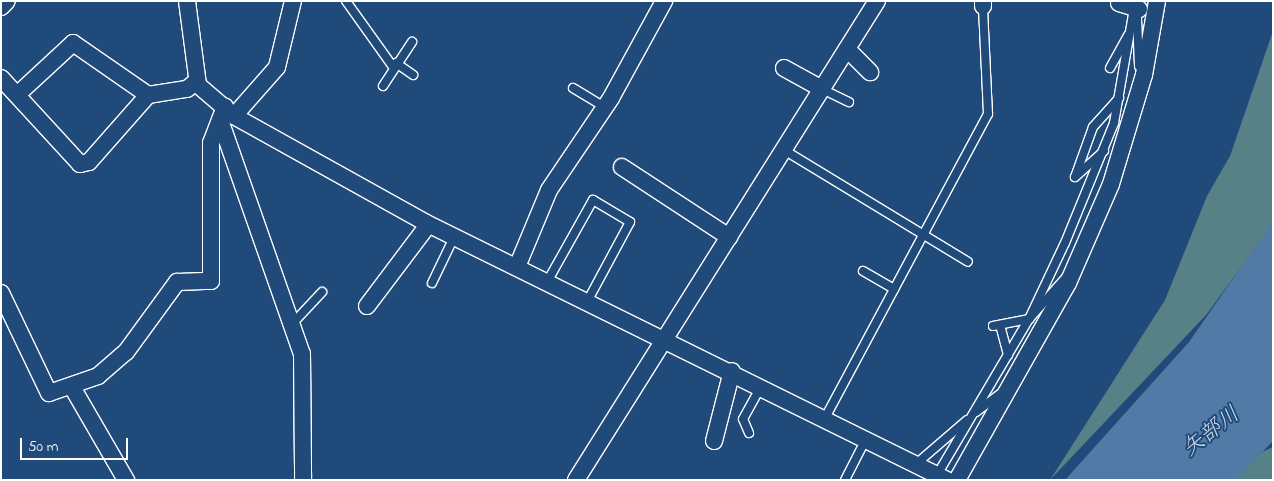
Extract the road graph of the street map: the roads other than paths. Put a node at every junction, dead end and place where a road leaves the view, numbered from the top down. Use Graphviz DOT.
graph roads {
  1 [pos="7,1"];
  2 [pos="187,1"];
  3 [pos="293,1"];
  4 [pos="346,1"];
  5 [pos="664,1"];
  6 [pos="877,1"];
  7 [pos="1156,1"];
  8 [pos="983,4"];
  9 [pos="1135,4"];
  10 [pos="1,7"];
  11 [pos="1131,29"];
  12 [pos="412,42"];
  13 [pos="847,49"];
  14 [pos="394,65"];
  15 [pos="784,68"];
  16 [pos="1110,68"];
  17 [pos="870,72"];
  18 [pos="413,75"];
  19 [pos="1,78"];
  20 [pos="197,81"];
  21 [pos="1141,84"];
  22 [pos="383,86"];
  23 [pos="573,88"];
  24 [pos="822,89"];
  25 [pos="18,94"];
  26 [pos="148,95"];
  27 [pos="1120,96"];
  28 [pos="849,102"];
  29 [pos="605,107"];
  30 [pos="226,114"];
  31 [pos="784,150"];
  32 [pos="1104,151"];
  33 [pos="622,168"];
  34 [pos="428,225"];
  35 [pos="925,234"];
  36 [pos="454,237"];
  37 [pos="729,237"];
  38 [pos="968,262"];
  39 [pos="517,268"];
  40 [pos="863,271"];
  41 [pos="1072,273"];
  42 [pos="547,282"];
  43 [pos="432,283"];
  44 [pos="894,289"];
  45 [pos="322,292"];
  46 [pos="1,293"];
  47 [pos="587,302"];
  48 [pos="367,306"];
  49 [pos="1029,319"];
  50 [pos="292,324"];
  51 [pos="665,340"];
  52 [pos="1008,355"];
  53 [pos="732,372"];
  54 [pos="761,386"];
  55 [pos="1010,386"];
  56 [pos="72,387"];
  57 [pos="972,415"];
  58 [pos="825,418"];
  59 [pos="749,434"];
  60 [pos="866,439"];
  61 [pos="714,441"];
  62 [pos="916,464"];
  63 [pos="942,477"];
  64 [pos="126,480"];
  65 [pos="303,480"];
  66 [pos="576,480"];
  67 [pos="845,480"];
  68 [pos="957,480"];
  1 -- 10 [label="street"];
  2 -- 20 [label="street"];
  3 -- 30 [label="street"];
  4 -- 14 [label="lane"];
  5 -- 29 [label="street"];
  6 -- 13 [label="street"];
  7 -- 21 [label="street"];
  8 -- 35 [label="lane"];
  9 -- 11 [label="lane"];
  9 -- 21 [label="lane"];
  11 -- 16 [label="lane"];
  11 -- 27 [label="lane"];
  12 -- 14 [label="lane"];
  13 -- 17 [label="street"];
  13 -- 24 [label="street"];
  14 -- 18 [label="lane"];
  14 -- 22 [label="lane"];
  15 -- 24 [label="street"];
  19 -- 25 [label="street"];
  20 -- 26 [label="street"];
  20 -- 30 [label="street"];
  21 -- 41 [label="street"];
  23 -- 29 [label="lane"];
  24 -- 28 [label="lane"];
  24 -- 31 [label="street"];
  25 -- 26 [label="street"];
  25 -- 26 [label="street"];
  27 -- 32 [label="lane"];
  27 -- 32 [label="lane"];
  29 -- 39 [label="street"];
  30 -- 34 [label="street"];
  30 -- 50 [label="street"];
  30 -- 56 [label="street"];
  31 -- 35 [label="lane"];
  31 -- 37 [label="street"];
  32 -- 49 [label="lane"];
  33 -- 37 [label="street"];
  34 -- 36 [label="street"];
  34 -- 48 [label="street"];
  35 -- 38 [label="lane"];
  35 -- 44 [label="lane"];
  36 -- 39 [label="street"];
  36 -- 43 [label="lane"];
  37 -- 51 [label="street"];
  39 -- 42 [label="street"];
  40 -- 44 [label="lane"];
  41 -- 49 [label="lane"];
  41 -- 55 [label="street"];
  42 -- 47 [label="street"];
  42 -- 47 [label="lane"];
  44 -- 58 [label="lane"];
  45 -- 50 [label="lane"];
  46 -- 56 [label="street"];
  47 -- 51 [label="street"];
  49 -- 52 [label="lane"];
  49 -- 52 [label="lane"];
  50 -- 65 [label="street"];
  51 -- 53 [label="street"];
  51 -- 66 [label="street"];
  52 -- 57 [label="lane"];
  53 -- 54 [label="street"];
  53 -- 61 [label="street"];
  54 -- 58 [label="street"];
  54 -- 59 [label="lane"];
  55 -- 57 [label="lane"];
  55 -- 68 [label="street"];
  56 -- 64 [label="street"];
  57 -- 62 [label="lane"];
  57 -- 63 [label="lane"];
  58 -- 60 [label="street"];
  60 -- 62 [label="street"];
  60 -- 67 [label="lane"];
  62 -- 63 [label="street"];
}
